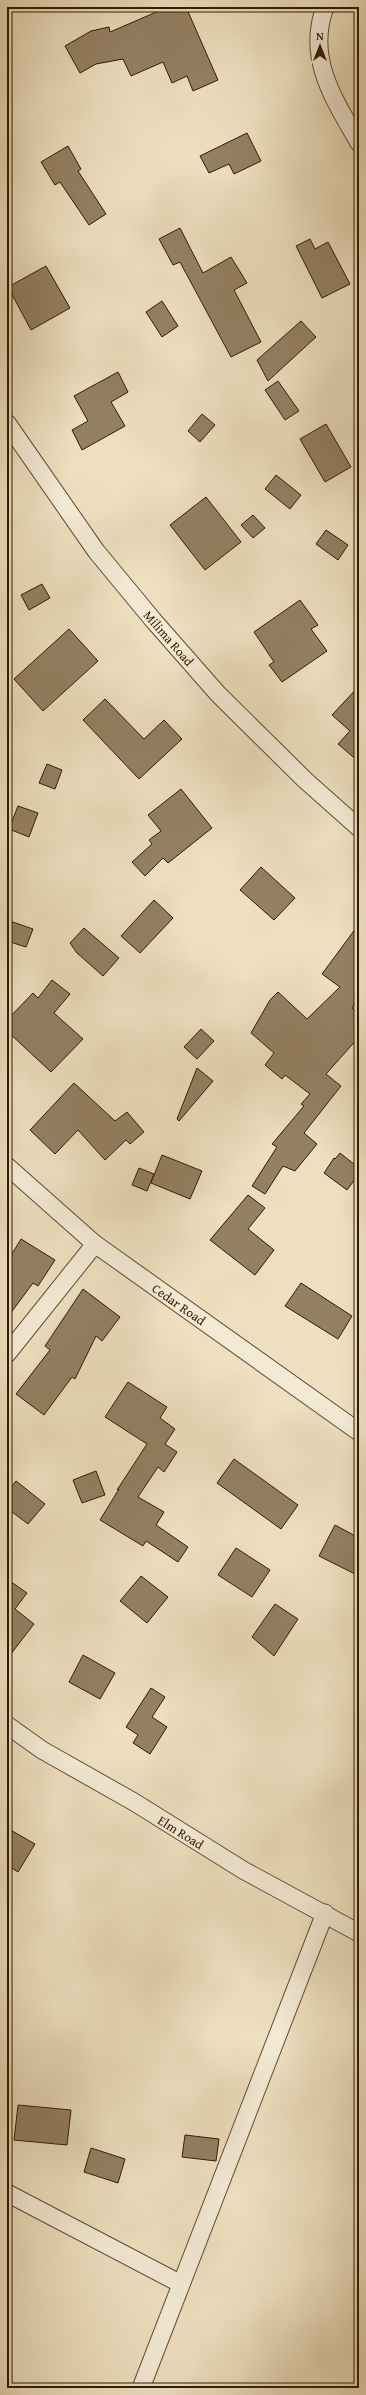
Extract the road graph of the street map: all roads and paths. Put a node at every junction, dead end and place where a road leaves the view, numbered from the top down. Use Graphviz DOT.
graph roads {
  1 [pos="325,7"];
  2 [pos="359,143"];
  3 [pos="7,423"];
  4 [pos="359,828"];
  5 [pos="7,1166"];
  6 [pos="95,1244"];
  7 [pos="7,1354"];
  8 [pos="359,1432"];
  9 [pos="7,1725"];
  10 [pos="325,1913"];
  11 [pos="359,1933"];
  12 [pos="7,2193"];
  13 [pos="181,2284"];
  14 [pos="141,2388"];
  1 -- 2 [label="street"];
  3 -- 4 [label="street, Milima Road"];
  5 -- 6 [label="street, Cedar Road"];
  6 -- 7 [label="street"];
  6 -- 8 [label="street, Cedar Road"];
  9 -- 10 [label="street, Elm Road"];
  10 -- 11 [label="street, Elm Road"];
  10 -- 13 [label="street"];
  12 -- 13 [label="street"];
  13 -- 14 [label="street"];
}
